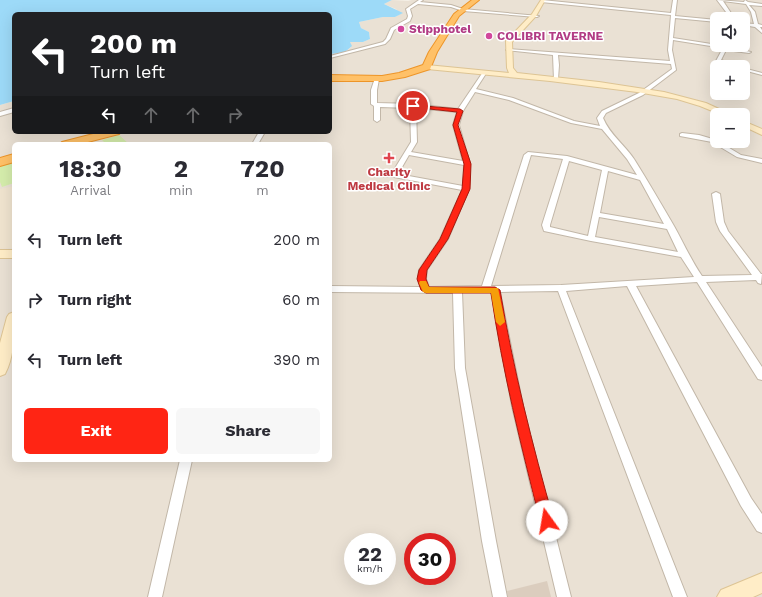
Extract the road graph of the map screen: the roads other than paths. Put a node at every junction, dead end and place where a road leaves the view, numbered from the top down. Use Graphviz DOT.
graph roads {
  1 [pos="476,0"];
  2 [pos="600,0"];
  3 [pos="675,0"];
  4 [pos="719,0"];
  5 [pos="544,1"];
  6 [pos="419,2"];
  7 [pos="746,2"];
  8 [pos="762,5"];
  9 [pos="597,6"];
  10 [pos="728,12"];
  11 [pos="461,14"];
  12 [pos="673,15"];
  13 [pos="535,16"];
  14 [pos="710,20"];
  15 [pos="750,25"];
  16 [pos="756,25"];
  17 [pos="762,26"];
  18 [pos="762,32"];
  19 [pos="672,39"];
  20 [pos="710,44"];
  21 [pos="508,50"];
  22 [pos="555,53"];
  23 [pos="332,57"];
  24 [pos="672,63"];
  25 [pos="427,67"];
  26 [pos="750,71"];
  27 [pos="485,72"];
  28 [pos="512,72"];
  29 [pos="762,74"];
  30 [pos="332,78"];
  31 [pos="377,79"];
  32 [pos="556,79"];
  33 [pos="473,90"];
  34 [pos="645,91"];
  35 [pos="377,105"];
  36 [pos="413,106"];
  37 [pos="713,108"];
  38 [pos="12,109"];
  39 [pos="460,111"];
  40 [pos="0,112"];
  41 [pos="377,120"];
  42 [pos="750,126"];
  43 [pos="604,128"];
  44 [pos="762,132"];
  45 [pos="107,134"];
  46 [pos="682,135"];
  47 [pos="74,142"];
  48 [pos="408,153"];
  49 [pos="567,158"];
  50 [pos="12,159"];
  51 [pos="0,162"];
  52 [pos="762,162"];
  53 [pos="467,164"];
  54 [pos="605,169"];
  55 [pos="394,174"];
  56 [pos="374,175"];
  57 [pos="643,179"];
  58 [pos="466,189"];
  59 [pos="716,194"];
  60 [pos="596,214"];
  61 [pos="671,228"];
  62 [pos="591,239"];
  63 [pos="0,254"];
  64 [pos="12,254"];
  65 [pos="684,255"];
  66 [pos="699,279"];
  67 [pos="761,279"];
  68 [pos="630,283"];
  69 [pos="561,288"];
  70 [pos="332,290"];
  71 [pos="426,290"];
  72 [pos="457,290"];
  73 [pos="490,290"];
  74 [pos="12,325"];
  75 [pos="0,370"];
  76 [pos="762,376"];
  77 [pos="186,462"];
  78 [pos="762,526"];
  79 [pos="762,583"];
  80 [pos="155,597"];
  81 [pos="500,597"];
  82 [pos="564,597"];
  83 [pos="680,597"];
  84 [pos="728,597"];
  1 -- 11 [label="highway"];
  2 -- 9 [label="street"];
  3 -- 12 [label="street"];
  4 -- 7 [label="street"];
  4 -- 10 [label="street"];
  5 -- 9 [label="street"];
  5 -- 13 [label="street"];
  6 -- 11 [label="street"];
  6 -- 23 [label="street"];
  7 -- 8 [label="street"];
  7 -- 16 [label="street"];
  9 -- 12 [label="street"];
  11 -- 13 [label="street"];
  11 -- 25 [label="highway"];
  12 -- 14 [label="street"];
  12 -- 19 [label="street"];
  13 -- 21 [label="street"];
  15 -- 16 [label="street"];
  16 -- 17 [label="street"];
  16 -- 18 [label="street"];
  19 -- 20 [label="street"];
  19 -- 24 [label="street"];
  21 -- 22 [label="street"];
  21 -- 28 [label="street"];
  22 -- 24 [label="street"];
  22 -- 32 [label="street"];
  24 -- 34 [label="street"];
  25 -- 27 [label="street"];
  25 -- 31 [label="highway"];
  26 -- 29 [label="street"];
  27 -- 28 [label="street"];
  27 -- 33 [label="street"];
  28 -- 32 [label="street"];
  30 -- 31 [label="highway"];
  31 -- 35 [label="street"];
  32 -- 34 [label="street"];
  33 -- 39 [label="street"];
  33 -- 43 [label="street"];
  34 -- 37 [label="street"];
  34 -- 43 [label="street"];
  35 -- 36 [label="street"];
  35 -- 41 [label="street"];
  36 -- 39 [label="street"];
  36 -- 48 [label="street"];
  38 -- 40 [label="street"];
  39 -- 53 [label="street"];
  42 -- 44 [label="street"];
  43 -- 57 [label="street"];
  45 -- 47 [label="highway"];
  46 -- 52 [label="street"];
  48 -- 53 [label="street"];
  48 -- 55 [label="street"];
  49 -- 54 [label="street"];
  49 -- 62 [label="street"];
  49 -- 73 [label="street"];
  50 -- 51 [label="highway"];
  53 -- 58 [label="street"];
  54 -- 57 [label="street"];
  54 -- 60 [label="street"];
  55 -- 56 [label="street"];
  55 -- 58 [label="street"];
  57 -- 61 [label="street"];
  58 -- 71 [label="street"];
  59 -- 67 [label="street"];
  60 -- 61 [label="street"];
  60 -- 62 [label="street"];
  61 -- 65 [label="street"];
  62 -- 65 [label="street"];
  63 -- 64 [label="street"];
  65 -- 66 [label="street"];
  66 -- 67 [label="street"];
  66 -- 68 [label="street"];
  66 -- 76 [label="street"];
  68 -- 69 [label="street"];
  68 -- 78 [label="street"];
  69 -- 73 [label="street"];
  69 -- 83 [label="street"];
  70 -- 71 [label="street"];
  71 -- 72 [label="street"];
  72 -- 73 [label="street"];
  72 -- 81 [label="street"];
  73 -- 82 [label="street"];
  74 -- 75 [label="street"];
  77 -- 80 [label="street"];
  79 -- 84 [label="street"];
}
